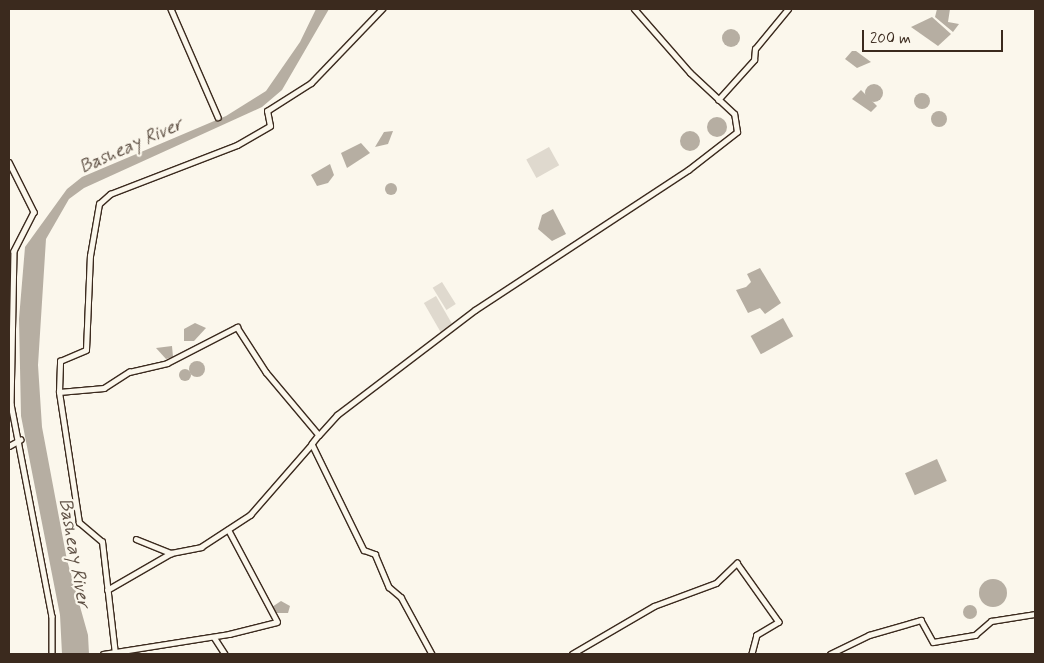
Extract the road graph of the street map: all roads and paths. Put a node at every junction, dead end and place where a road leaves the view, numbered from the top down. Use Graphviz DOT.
graph roads {
  1 [pos="171,9"];
  2 [pos="382,9"];
  3 [pos="634,9"];
  4 [pos="788,9"];
  5 [pos="718,100"];
  6 [pos="218,117"];
  7 [pos="9,162"];
  8 [pos="14,251"];
  9 [pos="9,253"];
  10 [pos="59,392"];
  11 [pos="319,435"];
  12 [pos="20,440"];
  13 [pos="312,444"];
  14 [pos="9,446"];
  15 [pos="228,530"];
  16 [pos="136,539"];
  17 [pos="171,553"];
  18 [pos="107,590"];
  19 [pos="1035,614"];
  20 [pos="214,637"];
  21 [pos="114,653"];
  22 [pos="52,654"];
  23 [pos="102,654"];
  24 [pos="225,654"];
  25 [pos="432,654"];
  26 [pos="572,654"];
  27 [pos="752,654"];
  28 [pos="830,654"];
  1 -- 6 [label="street"];
  2 -- 10 [label="street"];
  3 -- 5 [label="street"];
  4 -- 5 [label="street"];
  5 -- 11 [label="street"];
  7 -- 8 [label="street"];
  8 -- 9 [label="street"];
  8 -- 12 [label="street"];
  10 -- 11 [label="street"];
  10 -- 18 [label="street"];
  11 -- 13 [label="street"];
  12 -- 14 [label="street"];
  12 -- 22 [label="street"];
  13 -- 15 [label="street"];
  13 -- 25 [label="street"];
  15 -- 17 [label="street"];
  15 -- 20 [label="street"];
  16 -- 17 [label="street"];
  17 -- 18 [label="street"];
  18 -- 21 [label="street"];
  19 -- 28 [label="street"];
  20 -- 21 [label="street"];
  20 -- 24 [label="street"];
  21 -- 23 [label="street"];
  26 -- 27 [label="street"];
}
